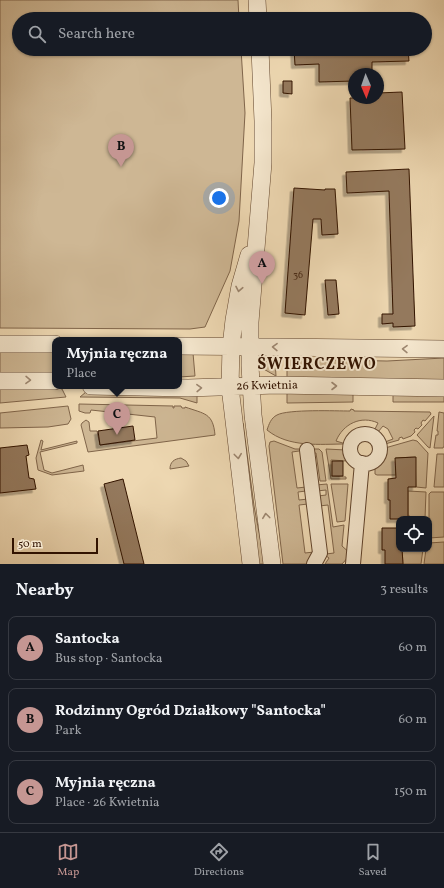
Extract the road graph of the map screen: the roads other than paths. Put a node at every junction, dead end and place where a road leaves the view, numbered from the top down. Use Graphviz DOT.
graph roads {
  1 [pos="257,0"];
  2 [pos="258,12"];
  3 [pos="260,56"];
  4 [pos="258,224"];
  5 [pos="0,344"];
  6 [pos="52,344"];
  7 [pos="182,346"];
  8 [pos="231,347"];
  9 [pos="249,347"];
  10 [pos="444,349"];
  11 [pos="0,381"];
  12 [pos="52,381"];
  13 [pos="251,386"];
  14 [pos="230,387"];
  15 [pos="182,388"];
  16 [pos="444,388"];
  17 [pos="307,450"];
  18 [pos="362,464"];
  19 [pos="251,564"];
  20 [pos="272,564"];
  21 [pos="314,564"];
  22 [pos="354,564"];
  1 -- 2 [label="street"];
  3 -- 4 [label="street"];
  4 -- 8 [label="street, one-way"];
  4 -- 9 [label="street"];
  5 -- 6 [label="street"];
  7 -- 8 [label="street"];
  8 -- 9 [label="street"];
  8 -- 14 [label="street"];
  10 -- 9 [label="street, one-way"];
  9 -- 13 [label="street"];
  11 -- 12 [label="street, one-way"];
  13 -- 14 [label="street, 26 Kwietnia"];
  13 -- 16 [label="street, 26 Kwietnia, one-way"];
  20 -- 13 [label="street, one-way"];
  15 -- 14 [label="street, 26 Kwietnia, one-way"];
  14 -- 19 [label="street, one-way"];
  17 -- 21 [label="street"];
  18 -- 22 [label="street"];
}
